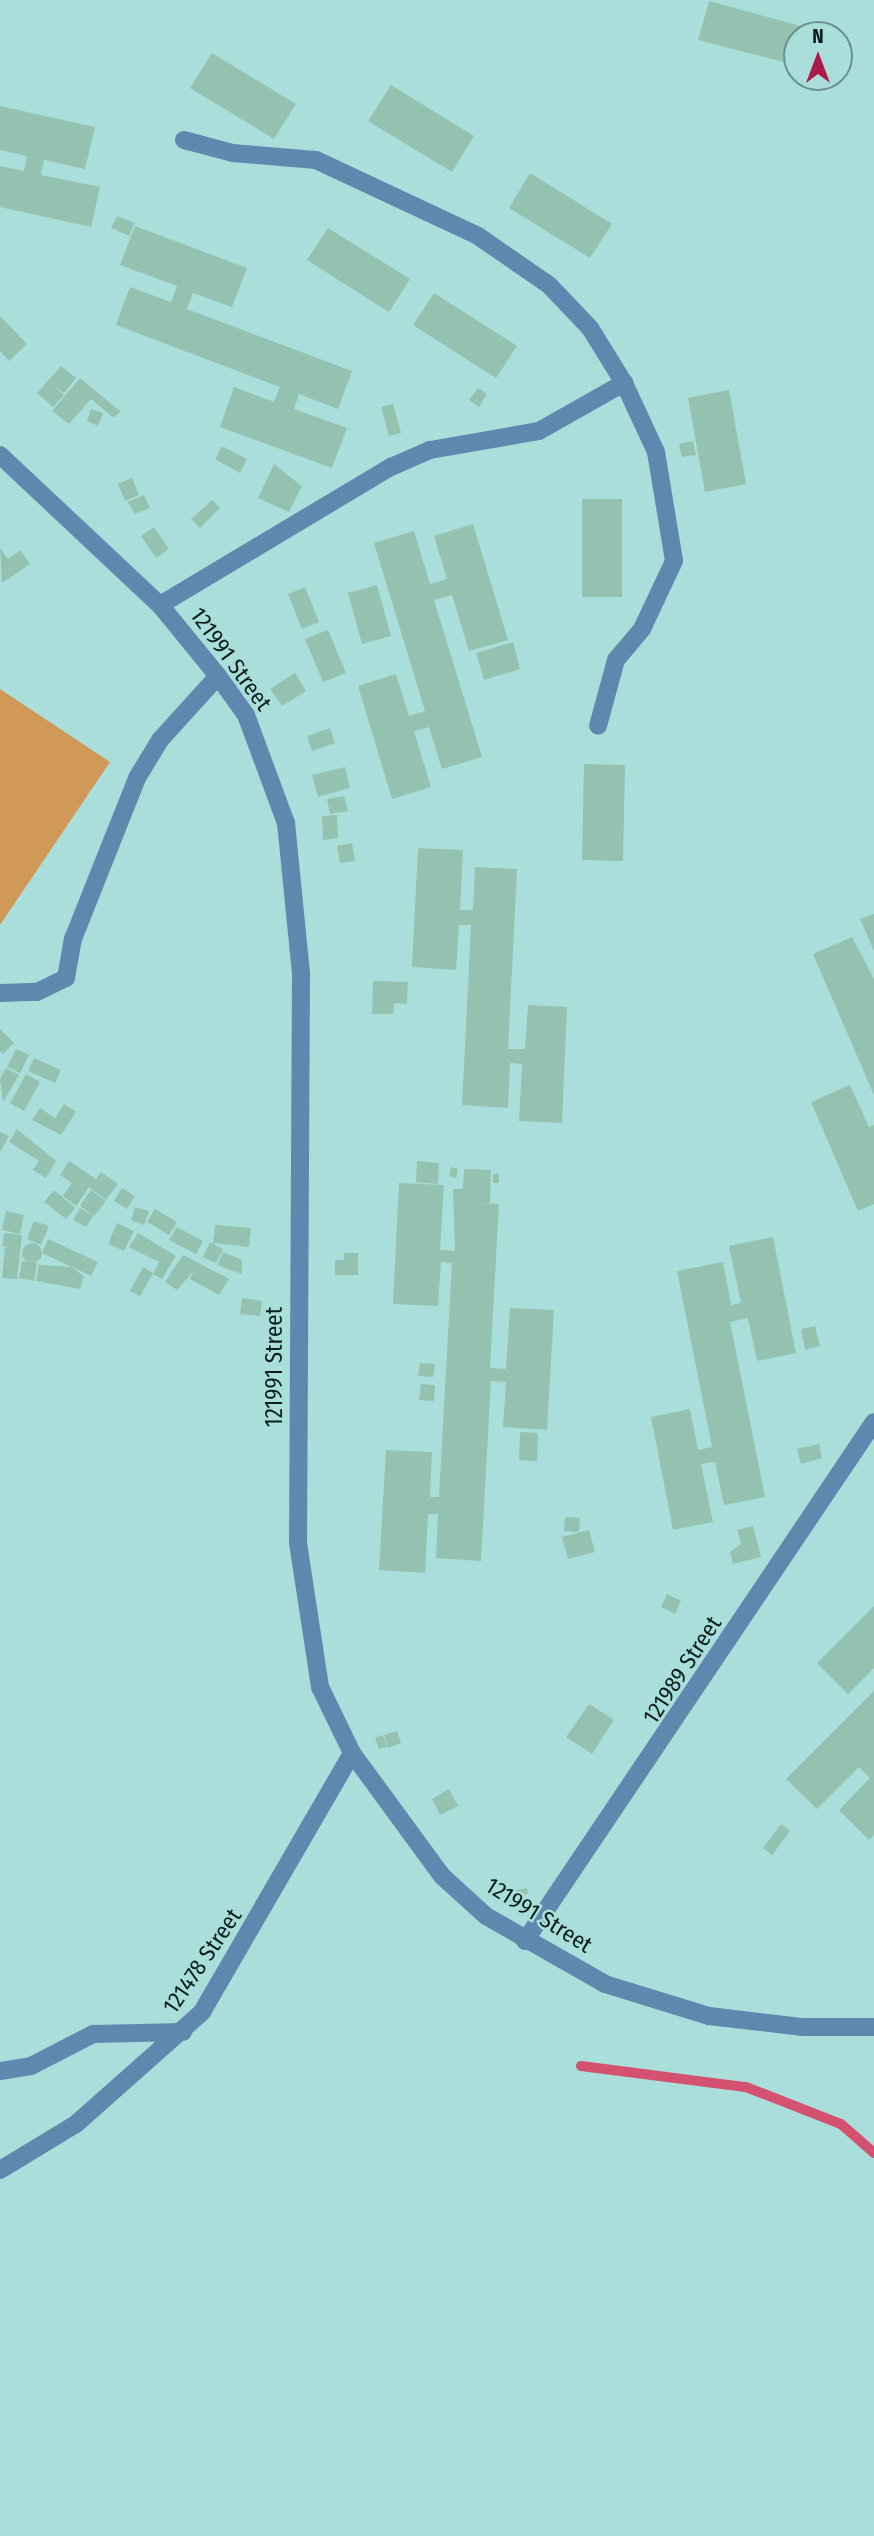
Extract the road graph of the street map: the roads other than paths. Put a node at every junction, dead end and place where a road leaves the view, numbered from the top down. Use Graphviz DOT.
graph roads {
  1 [pos="184,140"];
  2 [pos="624,383"];
  3 [pos="0,455"];
  4 [pos="160,605"];
  5 [pos="218,676"];
  6 [pos="598,726"];
  7 [pos="0,993"];
  8 [pos="874,1422"];
  9 [pos="352,1752"];
  10 [pos="525,1941"];
  11 [pos="874,2026"];
  12 [pos="183,2032"];
  13 [pos="0,2071"];
  14 [pos="0,2170"];
  1 -- 2 [label="street"];
  2 -- 4 [label="street"];
  2 -- 6 [label="street"];
  3 -- 4 [label="street, 121991 Street"];
  4 -- 5 [label="street, 121991 Street"];
  5 -- 7 [label="street"];
  5 -- 9 [label="street, 121991 Street"];
  8 -- 10 [label="street, 121989 Street"];
  9 -- 10 [label="street, 121991 Street"];
  9 -- 12 [label="street, 121478 Street"];
  10 -- 11 [label="street, 121991 Street"];
  12 -- 13 [label="street"];
  12 -- 14 [label="street, 121478 Street"];
}
